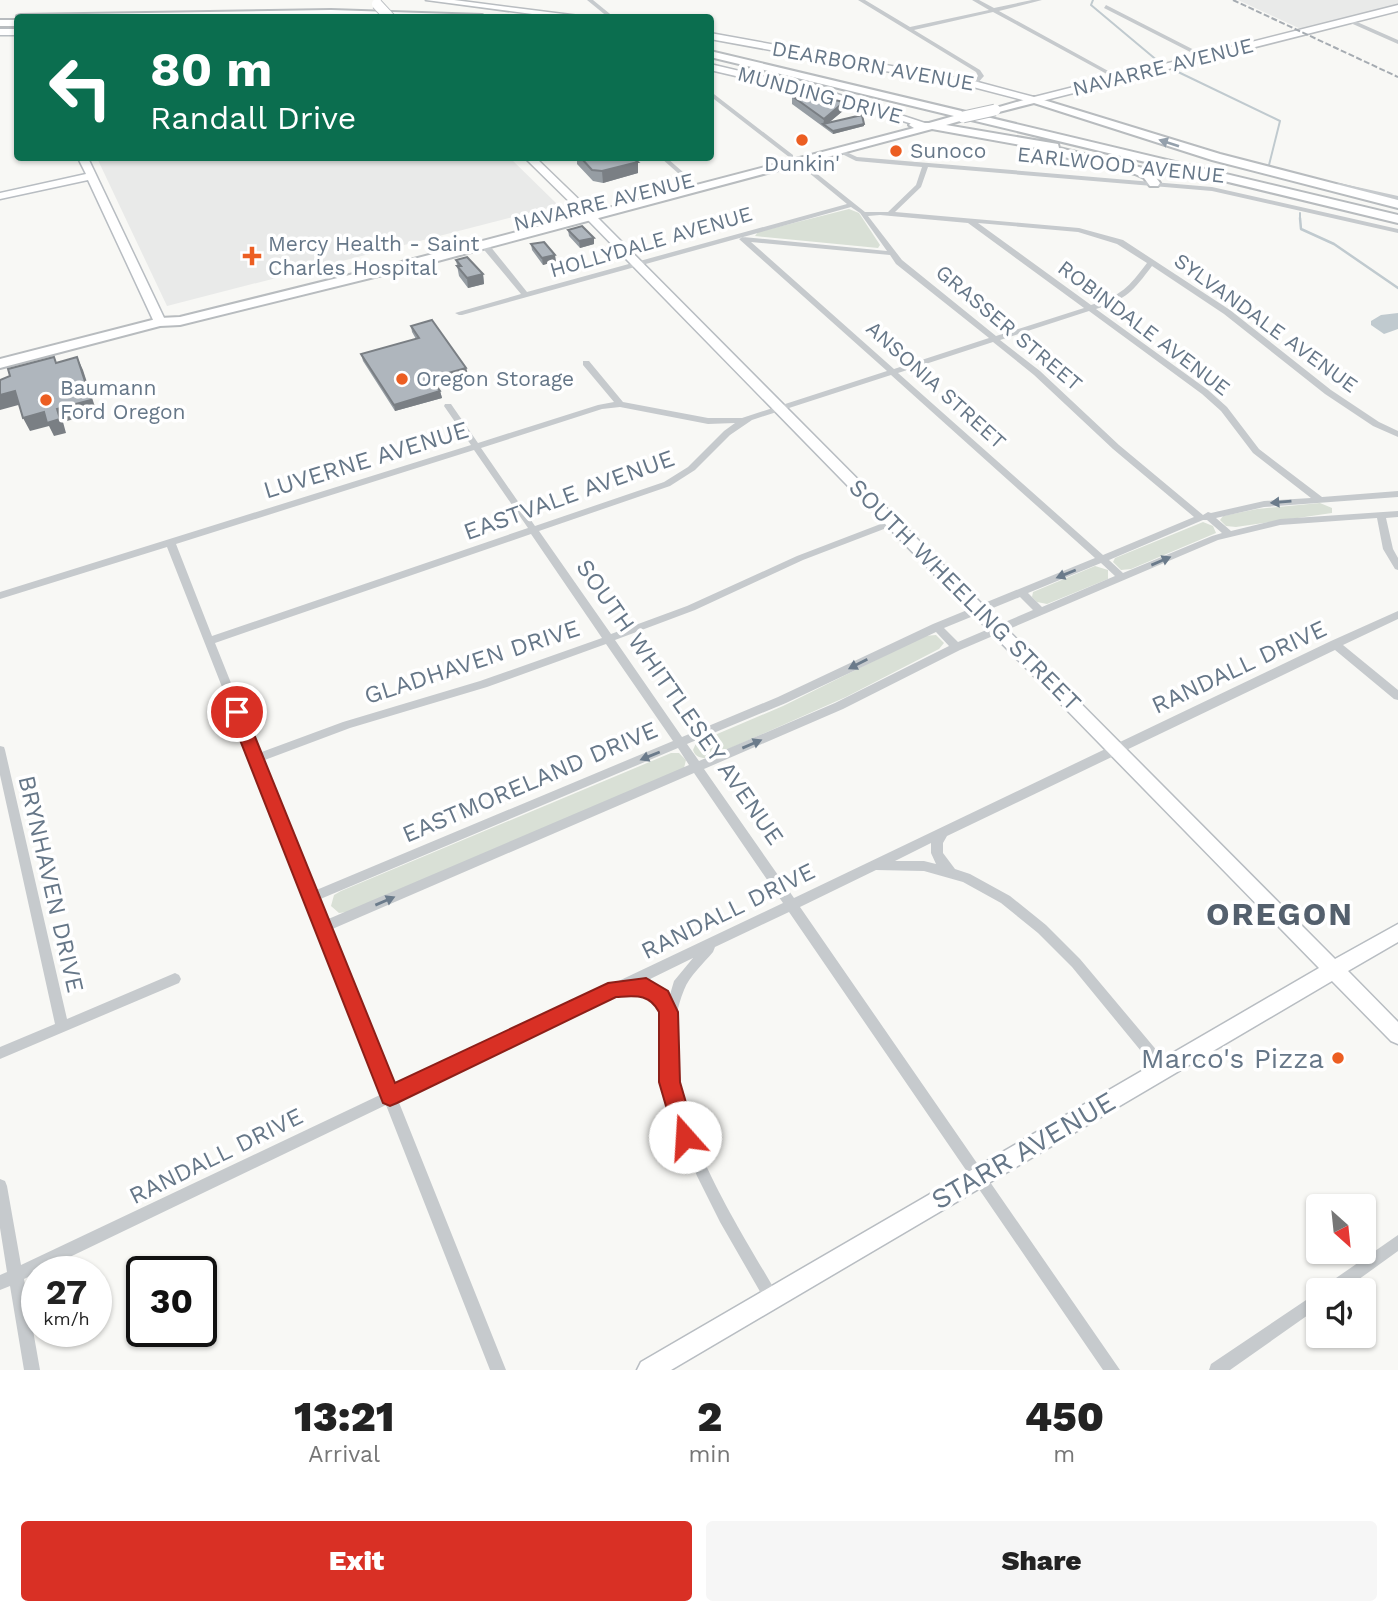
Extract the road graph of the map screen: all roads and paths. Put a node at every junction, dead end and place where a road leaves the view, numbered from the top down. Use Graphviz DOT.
graph roads {
  1 [pos="429,0"];
  2 [pos="590,0"];
  3 [pos="861,0"];
  4 [pos="975,0"];
  5 [pos="1039,0"];
  6 [pos="365,1"];
  7 [pos="375,1"];
  8 [pos="350,2"];
  9 [pos="488,3"];
  10 [pos="1107,7"];
  11 [pos="1398,8"];
  12 [pos="993,10"];
  13 [pos="152,14"];
  14 [pos="263,14"];
  15 [pos="408,14"];
  16 [pos="564,14"];
  17 [pos="608,14"];
  18 [pos="1348,20"];
  19 [pos="909,29"];
  20 [pos="714,37"];
  21 [pos="1398,42"];
  22 [pos="714,52"];
  23 [pos="714,52"];
  24 [pos="1204,57"];
  25 [pos="714,68"];
  26 [pos="1118,78"];
  27 [pos="974,84"];
  28 [pos="714,96"];
  29 [pos="1034,100"];
  30 [pos="929,126"];
  31 [pos="884,133"];
  32 [pos="1028,144"];
  33 [pos="836,148"];
  34 [pos="823,156"];
  35 [pos="797,160"];
  36 [pos="84,161"];
  37 [pos="533,161"];
  38 [pos="667,161"];
  39 [pos="926,164"];
  40 [pos="1264,170"];
  41 [pos="91,176"];
  42 [pos="690,181"];
  43 [pos="1154,183"];
  44 [pos="1296,194"];
  45 [pos="0,196"];
  46 [pos="1398,198"];
  47 [pos="853,204"];
  48 [pos="1398,204"];
  49 [pos="1398,210"];
  50 [pos="586,212"];
  51 [pos="864,214"];
  52 [pos="889,214"];
  53 [pos="1398,219"];
  54 [pos="969,220"];
  55 [pos="1398,231"];
  56 [pos="469,236"];
  57 [pos="727,238"];
  58 [pos="745,240"];
  59 [pos="483,243"];
  60 [pos="890,253"];
  61 [pos="636,262"];
  62 [pos="1152,262"];
  63 [pos="362,276"];
  64 [pos="305,280"];
  65 [pos="526,295"];
  66 [pos="241,305"];
  67 [pos="1090,308"];
  68 [pos="459,313"];
  69 [pos="160,322"];
  70 [pos="994,339"];
  71 [pos="586,363"];
  72 [pos="0,364"];
  73 [pos="892,372"];
  74 [pos="620,404"];
  75 [pos="448,406"];
  76 [pos="781,408"];
  77 [pos="749,418"];
  78 [pos="1398,434"];
  79 [pos="475,446"];
  80 [pos="1398,494"];
  81 [pos="1362,496"];
  82 [pos="1325,499"];
  83 [pos="1398,514"];
  84 [pos="1378,516"];
  85 [pos="1205,517"];
  86 [pos="1342,517"];
  87 [pos="894,522"];
  88 [pos="534,530"];
  89 [pos="1228,534"];
  90 [pos="170,542"];
  91 [pos="1102,559"];
  92 [pos="1398,567"];
  93 [pos="1121,577"];
  94 [pos="1021,592"];
  95 [pos="0,596"];
  96 [pos="979,609"];
  97 [pos="1040,611"];
  98 [pos="1398,615"];
  99 [pos="937,627"];
  100 [pos="998,628"];
  101 [pos="609,639"];
  102 [pos="209,641"];
  103 [pos="1335,645"];
  104 [pos="956,647"];
  105 [pos="1398,696"];
  106 [pos="681,744"];
  107 [pos="1117,748"];
  108 [pos="0,750"];
  109 [pos="256,759"];
  110 [pos="698,767"];
  111 [pos="947,829"];
  112 [pos="865,869"];
  113 [pos="956,875"];
  114 [pos="310,898"];
  115 [pos="792,904"];
  116 [pos="323,927"];
  117 [pos="1398,932"];
  118 [pos="722,937"];
  119 [pos="1335,970"];
  120 [pos="175,979"];
  121 [pos="614,989"];
  122 [pos="669,1020"];
  123 [pos="62,1027"];
  124 [pos="1398,1035"];
  125 [pos="0,1053"];
  126 [pos="1164,1069"];
  127 [pos="390,1096"];
  128 [pos="978,1176"];
  129 [pos="0,1186"];
  130 [pos="1398,1242"];
  131 [pos="15,1276"];
  132 [pos="1348,1278"];
  133 [pos="0,1283"];
  134 [pos="771,1297"];
  135 [pos="1306,1307"];
  136 [pos="32,1370"];
  137 [pos="498,1370"];
  138 [pos="649,1370"];
  139 [pos="1112,1370"];
  140 [pos="1217,1370"];
  1 -- 9 [label="main road"];
  2 -- 17 [label="street"];
  3 -- 19 [label="street"];
  4 -- 12 [label="street"];
  5 -- 12 [label="street"];
  6 -- 7 [label="highway"];
  8 -- 13 [label="highway"];
  9 -- 16 [label="main road"];
  10 -- 24 [label="street"];
  11 -- 18 [label="main road, NAVARRE AVENUE"];
  12 -- 19 [label="street"];
  12 -- 26 [label="street"];
  14 -- 15 [label="highway"];
  18 -- 21 [label="street"];
  18 -- 24 [label="main road, NAVARRE AVENUE"];
  19 -- 27 [label="street"];
  20 -- 27 [label="main road, DEARBORN AVENUE"];
  22 -- 44 [label="highway"];
  23 -- 49 [label="highway"];
  24 -- 26 [label="main road, NAVARRE AVENUE"];
  25 -- 30 [label="main road, MUNDING DRIVE"];
  26 -- 29 [label="main road, NAVARRE AVENUE"];
  27 -- 29 [label="main road, DEARBORN AVENUE"];
  28 -- 35 [label="street, GRASSER STREET"];
  29 -- 30 [label="highway, NAVARRE AVENUE, bridge"];
  40 -- 29 [label="highway, one-way"];
  30 -- 31 [label="highway, NAVARRE AVENUE"];
  30 -- 32 [label="highway"];
  30 -- 33 [label="highway, NAVARRE AVENUE"];
  31 -- 33 [label="highway, NAVARRE AVENUE"];
  31 -- 34 [label="highway"];
  32 -- 43 [label="highway"];
  32 -- 44 [label="highway"];
  33 -- 34 [label="highway, NAVARRE AVENUE"];
  33 -- 35 [label="highway"];
  33 -- 39 [label="street, EARLWOOD AVENUE"];
  34 -- 35 [label="highway, NAVARRE AVENUE"];
  35 -- 42 [label="highway, NAVARRE AVENUE"];
  35 -- 47 [label="street, GRASSER STREET"];
  35 -- 50 [label="highway, NAVARRE AVENUE"];
  36 -- 41 [label="main road"];
  37 -- 50 [label="main road, SOUTH WHEELING STREET"];
  38 -- 42 [label="street"];
  39 -- 43 [label="street, EARLWOOD AVENUE"];
  39 -- 52 [label="street"];
  40 -- 46 [label="street"];
  40 -- 48 [label="highway"];
  41 -- 45 [label="main road"];
  41 -- 69 [label="main road"];
  42 -- 50 [label="highway, NAVARRE AVENUE"];
  43 -- 55 [label="street, EARLWOOD AVENUE"];
  44 -- 53 [label="highway"];
  47 -- 51 [label="street, GRASSER STREET"];
  47 -- 57 [label="street, HOLLYDALE AVENUE"];
  50 -- 56 [label="highway, NAVARRE AVENUE"];
  50 -- 59 [label="highway, NAVARRE AVENUE"];
  50 -- 61 [label="main road, SOUTH WHEELING STREET"];
  51 -- 52 [label="street, SYLVANDALE AVENUE"];
  51 -- 60 [label="street, GRASSER STREET"];
  52 -- 54 [label="street, SYLVANDALE AVENUE"];
  54 -- 62 [label="street, SYLVANDALE AVENUE"];
  54 -- 67 [label="street, ROBINDALE AVENUE"];
  56 -- 63 [label="highway"];
  56 -- 64 [label="highway, NAVARRE AVENUE"];
  57 -- 58 [label="street"];
  57 -- 61 [label="street, HOLLYDALE AVENUE"];
  58 -- 60 [label="street"];
  58 -- 73 [label="street, ANSONIA STREET"];
  59 -- 63 [label="highway, NAVARRE AVENUE"];
  59 -- 65 [label="street"];
  60 -- 70 [label="street, GRASSER STREET"];
  61 -- 65 [label="street, HOLLYDALE AVENUE"];
  61 -- 76 [label="main road, SOUTH WHEELING STREET"];
  62 -- 67 [label="street, EASTVALE AVENUE"];
  62 -- 78 [label="street, SYLVANDALE AVENUE"];
  63 -- 66 [label="highway, NAVARRE AVENUE"];
  64 -- 66 [label="highway"];
  64 -- 69 [label="highway, NAVARRE AVENUE"];
  65 -- 68 [label="street, HOLLYDALE AVENUE"];
  66 -- 69 [label="highway, NAVARRE AVENUE"];
  67 -- 70 [label="street, EASTVALE AVENUE"];
  67 -- 82 [label="street, ROBINDALE AVENUE"];
  69 -- 72 [label="highway, NAVARRE AVENUE"];
  70 -- 73 [label="street, EASTVALE AVENUE"];
  70 -- 85 [label="street, GRASSER STREET"];
  71 -- 74 [label="street"];
  73 -- 76 [label="street, EASTVALE AVENUE"];
  73 -- 91 [label="street, ANSONIA STREET"];
  74 -- 77 [label="street, LUVERNE AVENUE"];
  74 -- 79 [label="street, LUVERNE AVENUE"];
  75 -- 79 [label="street, SOUTH WHITTLESEY AVENUE"];
  76 -- 77 [label="street, EASTVALE AVENUE"];
  76 -- 87 [label="main road, SOUTH WHEELING STREET"];
  77 -- 88 [label="street, EASTVALE AVENUE"];
  79 -- 88 [label="street, SOUTH WHITTLESEY AVENUE"];
  79 -- 90 [label="street, LUVERNE AVENUE"];
  80 -- 81 [label="street, EASTMORELAND DRIVE"];
  81 -- 82 [label="street, EASTMORELAND DRIVE"];
  81 -- 84 [label="street"];
  82 -- 85 [label="street, EASTMORELAND DRIVE, one-way"];
  82 -- 86 [label="street, ROBINDALE AVENUE"];
  83 -- 84 [label="street"];
  84 -- 86 [label="street"];
  84 -- 92 [label="street"];
  85 -- 89 [label="street, GRASSER STREET"];
  85 -- 91 [label="street, EASTMORELAND DRIVE"];
  86 -- 89 [label="street"];
  87 -- 96 [label="main road, SOUTH WHEELING STREET"];
  87 -- 101 [label="street, GLADHAVEN DRIVE"];
  88 -- 101 [label="street, SOUTH WHITTLESEY AVENUE"];
  88 -- 102 [label="street, EASTVALE AVENUE"];
  93 -- 89 [label="street, one-way"];
  90 -- 95 [label="street, LUVERNE AVENUE"];
  90 -- 102 [label="street"];
  91 -- 93 [label="street, ANSONIA STREET"];
  91 -- 94 [label="street, EASTMORELAND DRIVE, one-way"];
  93 -- 97 [label="street"];
  94 -- 96 [label="street, EASTMORELAND DRIVE"];
  94 -- 97 [label="street"];
  96 -- 99 [label="street, EASTMORELAND DRIVE"];
  96 -- 100 [label="main road, SOUTH WHEELING STREET"];
  97 -- 100 [label="street"];
  98 -- 103 [label="street, RANDALL DRIVE"];
  99 -- 104 [label="street"];
  99 -- 106 [label="street, EASTMORELAND DRIVE, one-way"];
  100 -- 104 [label="street"];
  100 -- 107 [label="main road, SOUTH WHEELING STREET"];
  101 -- 106 [label="street, SOUTH WHITTLESEY AVENUE"];
  101 -- 109 [label="street, GLADHAVEN DRIVE"];
  102 -- 109 [label="street"];
  103 -- 105 [label="street"];
  103 -- 107 [label="street, RANDALL DRIVE"];
  110 -- 104 [label="street, one-way"];
  106 -- 110 [label="street, SOUTH WHITTLESEY AVENUE"];
  106 -- 114 [label="street, EASTMORELAND DRIVE, one-way"];
  107 -- 111 [label="street, RANDALL DRIVE"];
  107 -- 119 [label="main road, SOUTH WHEELING STREET"];
  108 -- 123 [label="street, BRYNHAVEN DRIVE"];
  109 -- 114 [label="street"];
  110 -- 115 [label="street, SOUTH WHITTLESEY AVENUE"];
  116 -- 110 [label="street, one-way"];
  111 -- 112 [label="street, RANDALL DRIVE"];
  111 -- 113 [label="street"];
  112 -- 113 [label="street"];
  112 -- 115 [label="street, RANDALL DRIVE"];
  113 -- 126 [label="street"];
  114 -- 116 [label="street"];
  115 -- 118 [label="street, RANDALL DRIVE"];
  115 -- 128 [label="street, SOUTH WHITTLESEY AVENUE"];
  116 -- 127 [label="street"];
  117 -- 119 [label="main road, STARR AVENUE"];
  118 -- 121 [label="street, RANDALL DRIVE"];
  118 -- 122 [label="street"];
  119 -- 124 [label="main road, SOUTH WHEELING STREET"];
  119 -- 126 [label="main road, STARR AVENUE"];
  120 -- 123 [label="street"];
  121 -- 122 [label="street"];
  121 -- 127 [label="street, RANDALL DRIVE"];
  122 -- 134 [label="street"];
  123 -- 125 [label="street"];
  126 -- 128 [label="main road, STARR AVENUE"];
  127 -- 131 [label="street, RANDALL DRIVE"];
  127 -- 137 [label="street"];
  128 -- 134 [label="main road, STARR AVENUE"];
  128 -- 139 [label="street, SOUTH WHITTLESEY AVENUE"];
  129 -- 131 [label="street"];
  130 -- 132 [label="street"];
  131 -- 133 [label="street, RANDALL DRIVE"];
  131 -- 136 [label="street"];
  134 -- 138 [label="main road, STARR AVENUE"];
  135 -- 140 [label="street"];
}
